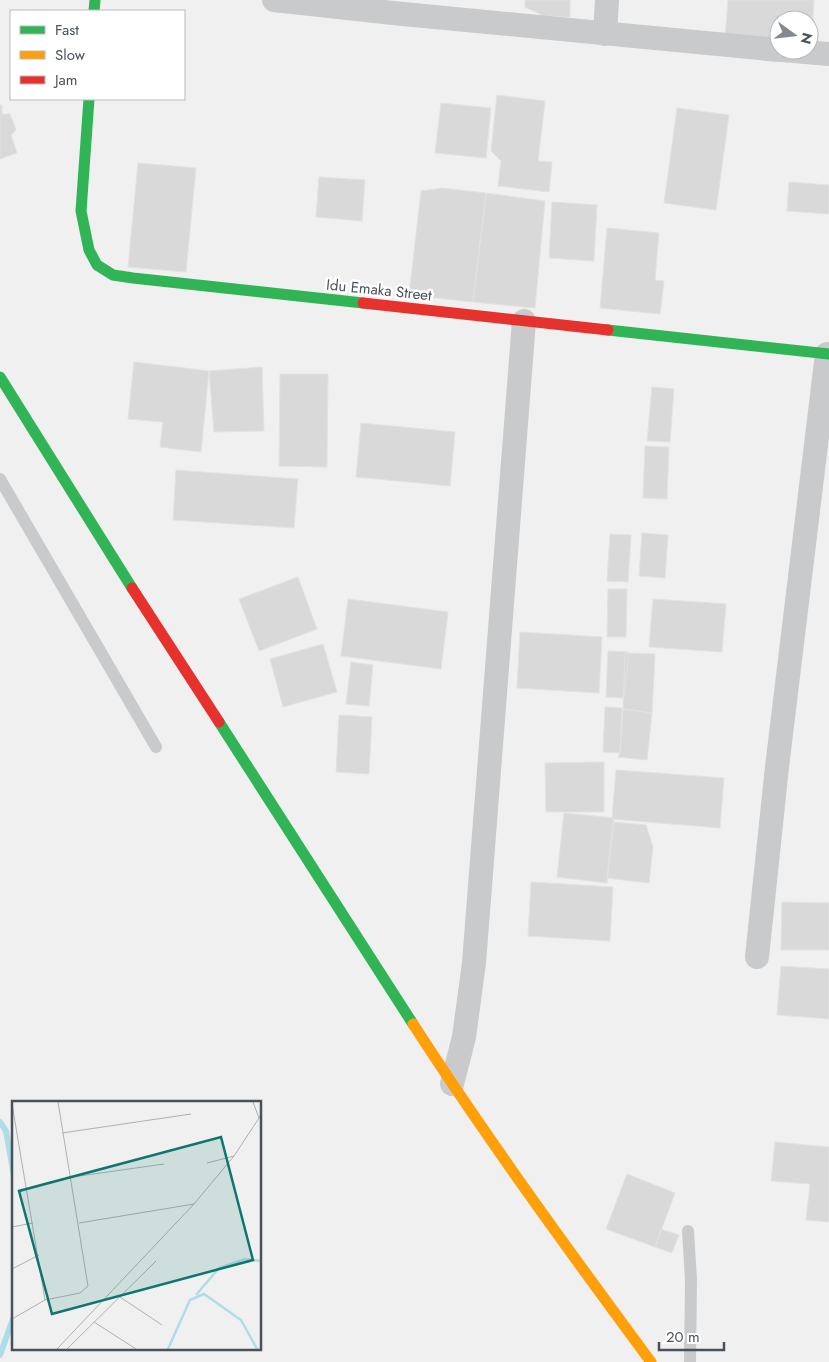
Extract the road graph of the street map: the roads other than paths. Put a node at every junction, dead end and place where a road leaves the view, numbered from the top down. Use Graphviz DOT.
graph roads {
  1 [pos="274,0"];
  2 [pos="607,0"];
  3 [pos="392,7"];
  4 [pos="605,34"];
  5 [pos="769,49"];
  6 [pos="88,100"];
  7 [pos="524,321"];
  8 [pos="828,354"];
  9 [pos="0,377"];
  10 [pos="0,479"];
  11 [pos="156,747"];
  12 [pos="757,957"];
  13 [pos="452,1084"];
  14 [pos="688,1231"];
  15 [pos="651,1362"];
  16 [pos="690,1362"];
  1 -- 3 [label="street"];
  2 -- 4 [label="street"];
  3 -- 4 [label="street"];
  4 -- 5 [label="street"];
  6 -- 7 [label="main road, Idu Emaka Street"];
  7 -- 8 [label="main road, Idu Emaka Street"];
  7 -- 13 [label="street"];
  8 -- 12 [label="street"];
  9 -- 13 [label="main road"];
  10 -- 11 [label="lane"];
  13 -- 15 [label="main road"];
  14 -- 16 [label="lane"];
}
